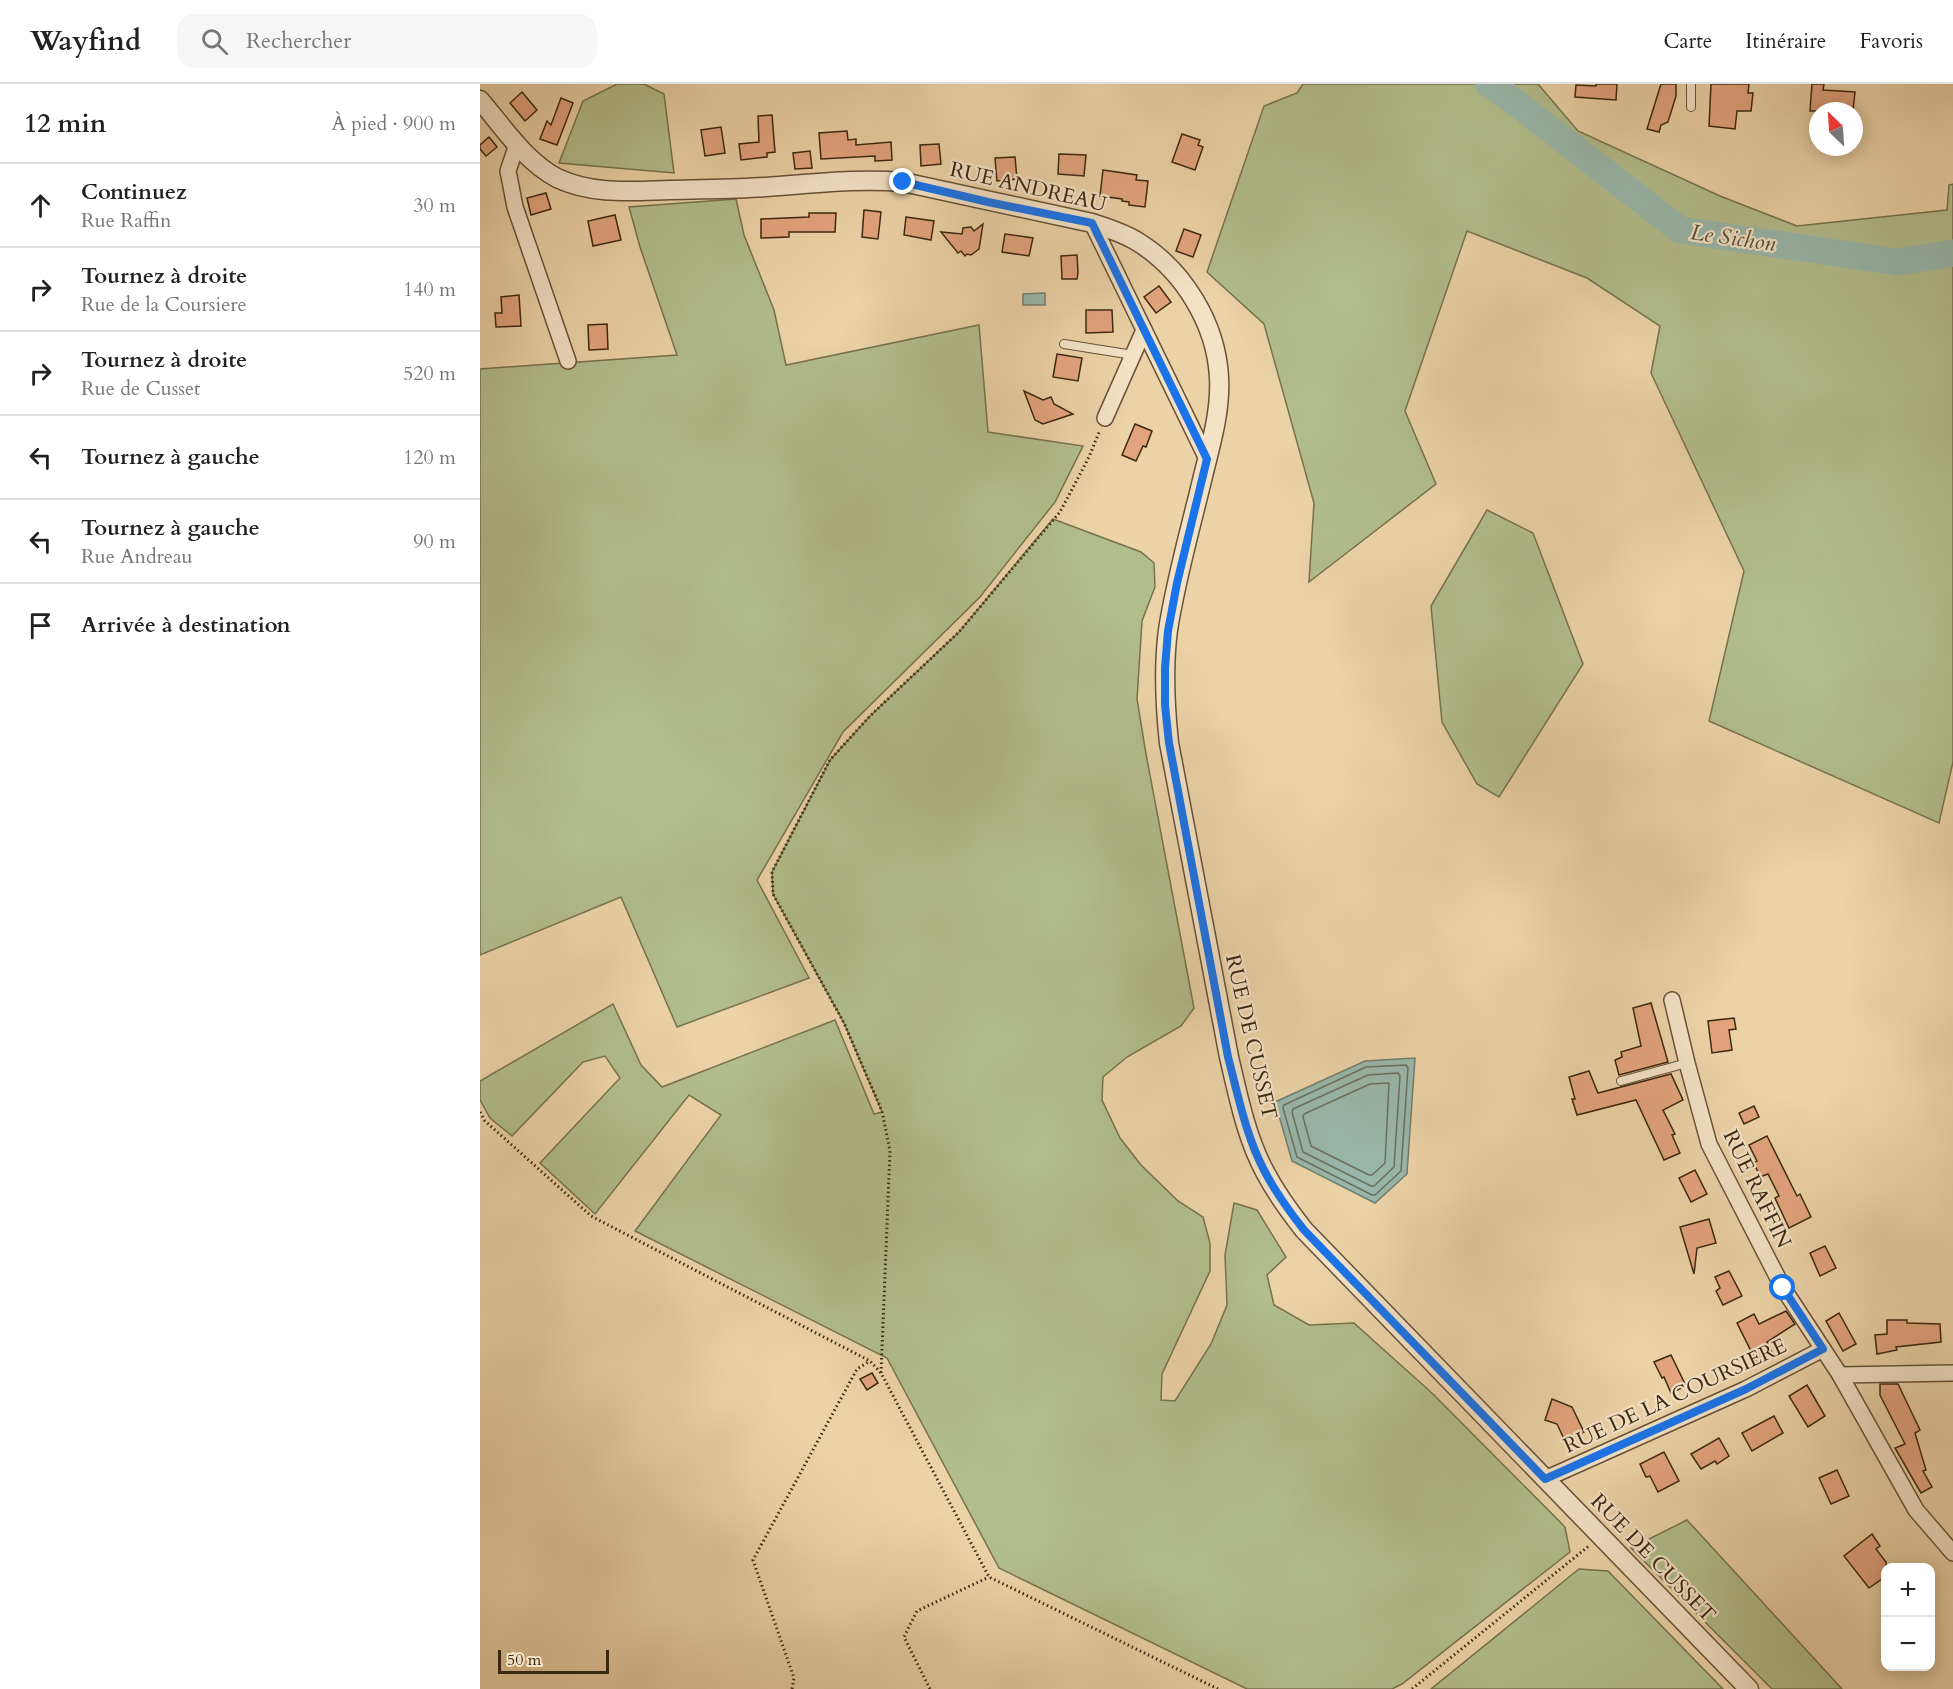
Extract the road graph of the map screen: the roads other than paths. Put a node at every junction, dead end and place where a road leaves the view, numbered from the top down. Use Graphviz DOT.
graph roads {
  1 [pos="1691,84"];
  2 [pos="480,100"];
  3 [pos="1691,107"];
  4 [pos="517,144"];
  5 [pos="1092,223"];
  6 [pos="1144,330"];
  7 [pos="1064,344"];
  8 [pos="1133,355"];
  9 [pos="568,361"];
  10 [pos="1105,418"];
  11 [pos="1207,459"];
  12 [pos="1672,1000"];
  13 [pos="1687,1064"];
  14 [pos="1621,1081"];
  15 [pos="1823,1349"];
  16 [pos="1953,1373"];
  17 [pos="1840,1375"];
  18 [pos="1545,1479"];
  19 [pos="1953,1552"];
  20 [pos="1749,1689"];
  1 -- 3 [label="lane"];
  2 -- 4 [label="street, RUE ANDREAU"];
  4 -- 5 [label="street, RUE ANDREAU"];
  4 -- 9 [label="street"];
  5 -- 6 [label="street"];
  5 -- 11 [label="street, RUE ANDREAU"];
  6 -- 8 [label="street"];
  6 -- 11 [label="street"];
  7 -- 8 [label="lane"];
  8 -- 10 [label="street"];
  11 -- 18 [label="street, RUE DE CUSSET"];
  12 -- 13 [label="street, RUE RAFFIN"];
  13 -- 14 [label="lane"];
  13 -- 15 [label="street, RUE RAFFIN"];
  15 -- 17 [label="street, RUE RAFFIN"];
  15 -- 18 [label="street, RUE DE LA COURSIERE"];
  16 -- 17 [label="street"];
  17 -- 19 [label="street, RUE RAFFIN"];
  18 -- 20 [label="street, RUE DE CUSSET"];
}
